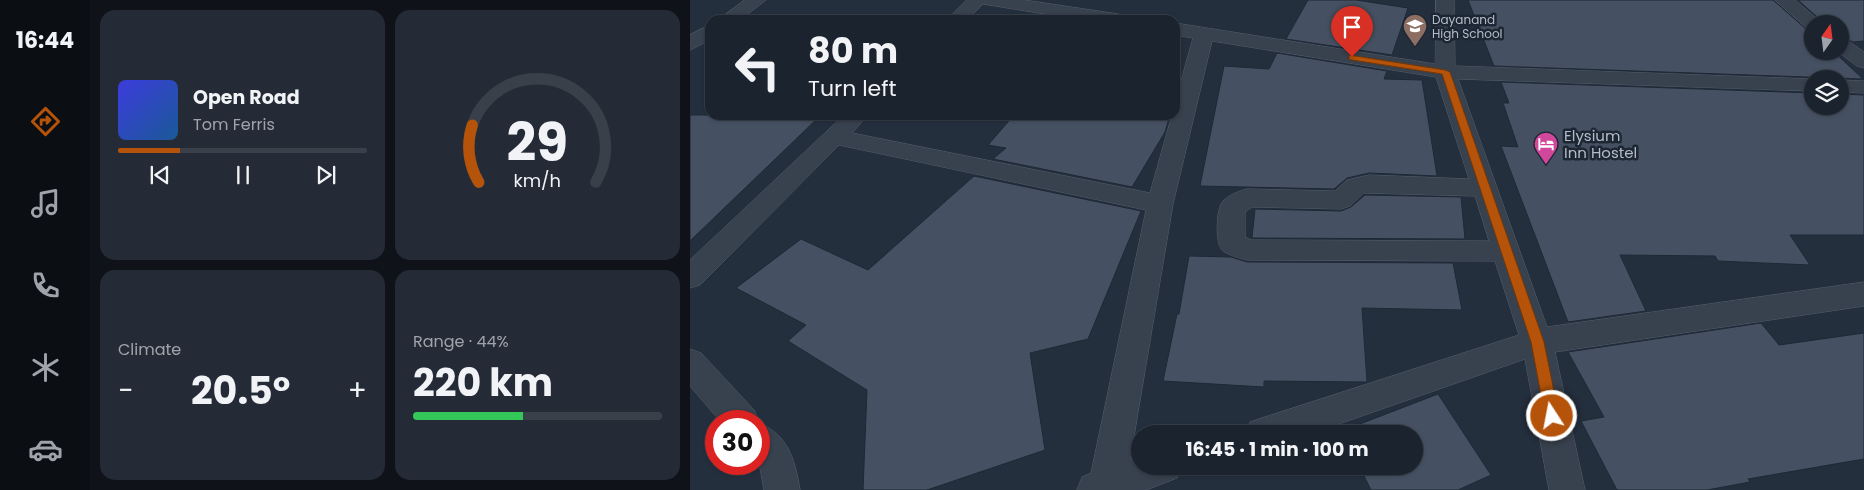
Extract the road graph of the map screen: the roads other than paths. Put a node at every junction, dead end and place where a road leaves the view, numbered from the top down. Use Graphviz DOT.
graph roads {
  1 [pos="757,0"];
  2 [pos="978,0"];
  3 [pos="988,0"];
  4 [pos="1445,0"];
  5 [pos="1784,0"];
  6 [pos="734,15"];
  7 [pos="962,15"];
  8 [pos="1086,15"];
  9 [pos="1804,16"];
  10 [pos="1180,30"];
  11 [pos="1204,33"];
  12 [pos="705,34"];
  13 [pos="690,44"];
  14 [pos="1849,51"];
  15 [pos="1864,62"];
  16 [pos="1445,72"];
  17 [pos="1804,85"];
  18 [pos="1849,86"];
  19 [pos="1864,87"];
  20 [pos="852,120"];
  21 [pos="834,137"];
  22 [pos="1485,188"];
  23 [pos="1160,204"];
  24 [pos="1506,251"];
  25 [pos="690,277"];
  26 [pos="1864,294"];
  27 [pos="1537,342"];
  28 [pos="690,363"];
  29 [pos="732,410"];
  30 [pos="1289,425"];
  31 [pos="770,453"];
  32 [pos="1138,475"];
  33 [pos="1101,488"];
  34 [pos="782,490"];
  35 [pos="1567,490"];
  1 -- 6 [label="street"];
  2 -- 7 [label="street"];
  3 -- 8 [label="street"];
  4 -- 16 [label="street"];
  5 -- 9 [label="street"];
  10 -- 11 [label="street"];
  11 -- 16 [label="street"];
  11 -- 23 [label="street"];
  12 -- 13 [label="street"];
  14 -- 15 [label="street"];
  16 -- 17 [label="street"];
  16 -- 22 [label="street"];
  18 -- 19 [label="street"];
  20 -- 21 [label="street"];
  21 -- 23 [label="street"];
  21 -- 25 [label="street"];
  22 -- 24 [label="street"];
  22 -- 24 [label="street"];
  23 -- 33 [label="street"];
  24 -- 27 [label="street"];
  26 -- 27 [label="street"];
  27 -- 30 [label="street"];
  27 -- 35 [label="street"];
  28 -- 29 [label="street"];
  31 -- 34 [label="street"];
  32 -- 33 [label="street"];
}
